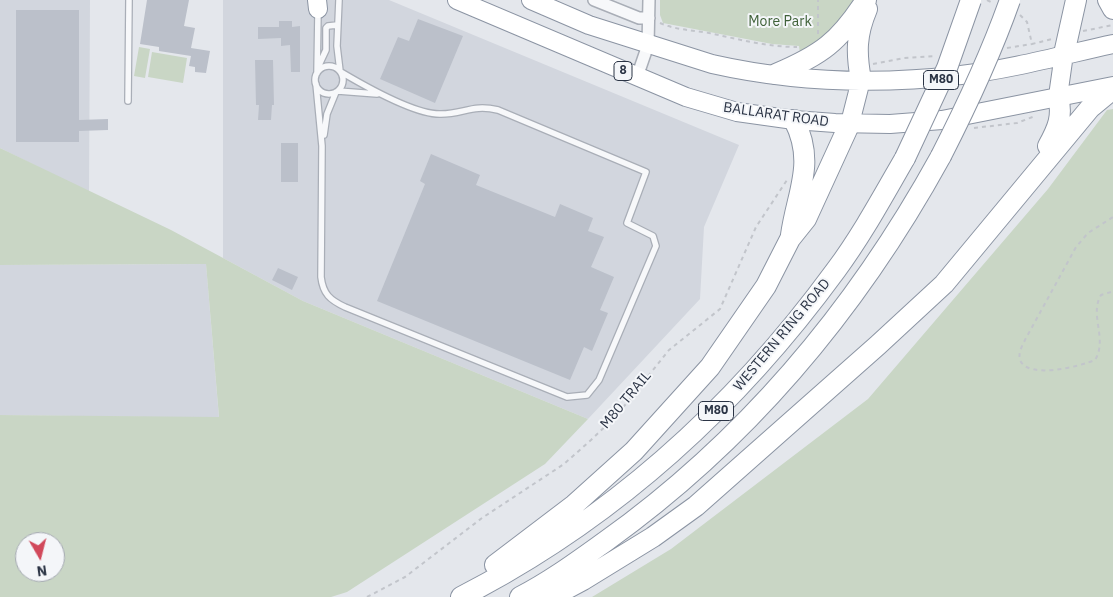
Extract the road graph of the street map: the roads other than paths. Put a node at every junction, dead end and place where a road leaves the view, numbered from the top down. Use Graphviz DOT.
graph roads {
  1 [pos="129,0"];
  2 [pos="339,0"];
  3 [pos="458,0"];
  4 [pos="531,0"];
  5 [pos="594,0"];
  6 [pos="649,0"];
  7 [pos="866,0"];
  8 [pos="871,0"];
  9 [pos="971,0"];
  10 [pos="1076,0"];
  11 [pos="1108,0"];
  12 [pos="319,3"];
  13 [pos="1008,6"];
  14 [pos="1113,8"];
  15 [pos="648,18"];
  16 [pos="337,25"];
  17 [pos="1113,44"];
  18 [pos="648,45"];
  19 [pos="1064,54"];
  20 [pos="318,66"];
  21 [pos="340,72"];
  22 [pos="776,74"];
  23 [pos="317,75"];
  24 [pos="637,77"];
  25 [pos="861,80"];
  26 [pos="316,84"];
  27 [pos="1113,87"];
  28 [pos="337,91"];
  29 [pos="384,95"];
  30 [pos="1058,96"];
  31 [pos="128,101"];
  32 [pos="794,120"];
  33 [pos="850,124"];
  34 [pos="322,146"];
  35 [pos="1028,181"];
  36 [pos="790,239"];
  37 [pos="447,597"];
  38 [pos="461,597"];
  39 [pos="520,597"];
  40 [pos="551,597"];
  1 -- 31 [label="lane"];
  2 -- 16 [label="lane"];
  3 -- 24 [label="highway, BALLARAT ROAD / 8"];
  4 -- 18 [label="highway"];
  5 -- 15 [label="street"];
  6 -- 15 [label="street"];
  7 -- 22 [label="highway"];
  8 -- 25 [label="highway"];
  9 -- 38 [label="highway, WESTERN RING ROAD / M80, bridge"];
  10 -- 19 [label="highway"];
  11 -- 14 [label="highway"];
  12 -- 20 [label="lane"];
  13 -- 39 [label="highway, M80, bridge"];
  15 -- 18 [label="street"];
  16 -- 20 [label="lane"];
  16 -- 21 [label="lane"];
  17 -- 19 [label="highway"];
  18 -- 22 [label="highway"];
  18 -- 24 [label="street"];
  19 -- 25 [label="highway"];
  19 -- 30 [label="highway"];
  20 -- 23 [label="lane"];
  21 -- 23 [label="lane"];
  21 -- 28 [label="lane"];
  21 -- 29 [label="lane"];
  22 -- 25 [label="highway"];
  23 -- 26 [label="lane"];
  24 -- 32 [label="highway, BALLARAT ROAD / 8"];
  25 -- 33 [label="highway"];
  26 -- 28 [label="lane"];
  26 -- 34 [label="lane"];
  27 -- 30 [label="highway, BALLARAT ROAD / 8"];
  27 -- 35 [label="highway"];
  28 -- 29 [label="lane"];
  28 -- 34 [label="lane"];
  29 -- 34 [label="lane"];
  30 -- 33 [label="highway, BALLARAT ROAD / 8"];
  30 -- 35 [label="highway"];
  32 -- 33 [label="highway, BALLARAT ROAD / 8"];
  32 -- 36 [label="highway"];
  33 -- 36 [label="highway"];
  35 -- 40 [label="highway"];
  36 -- 37 [label="highway"];
}
